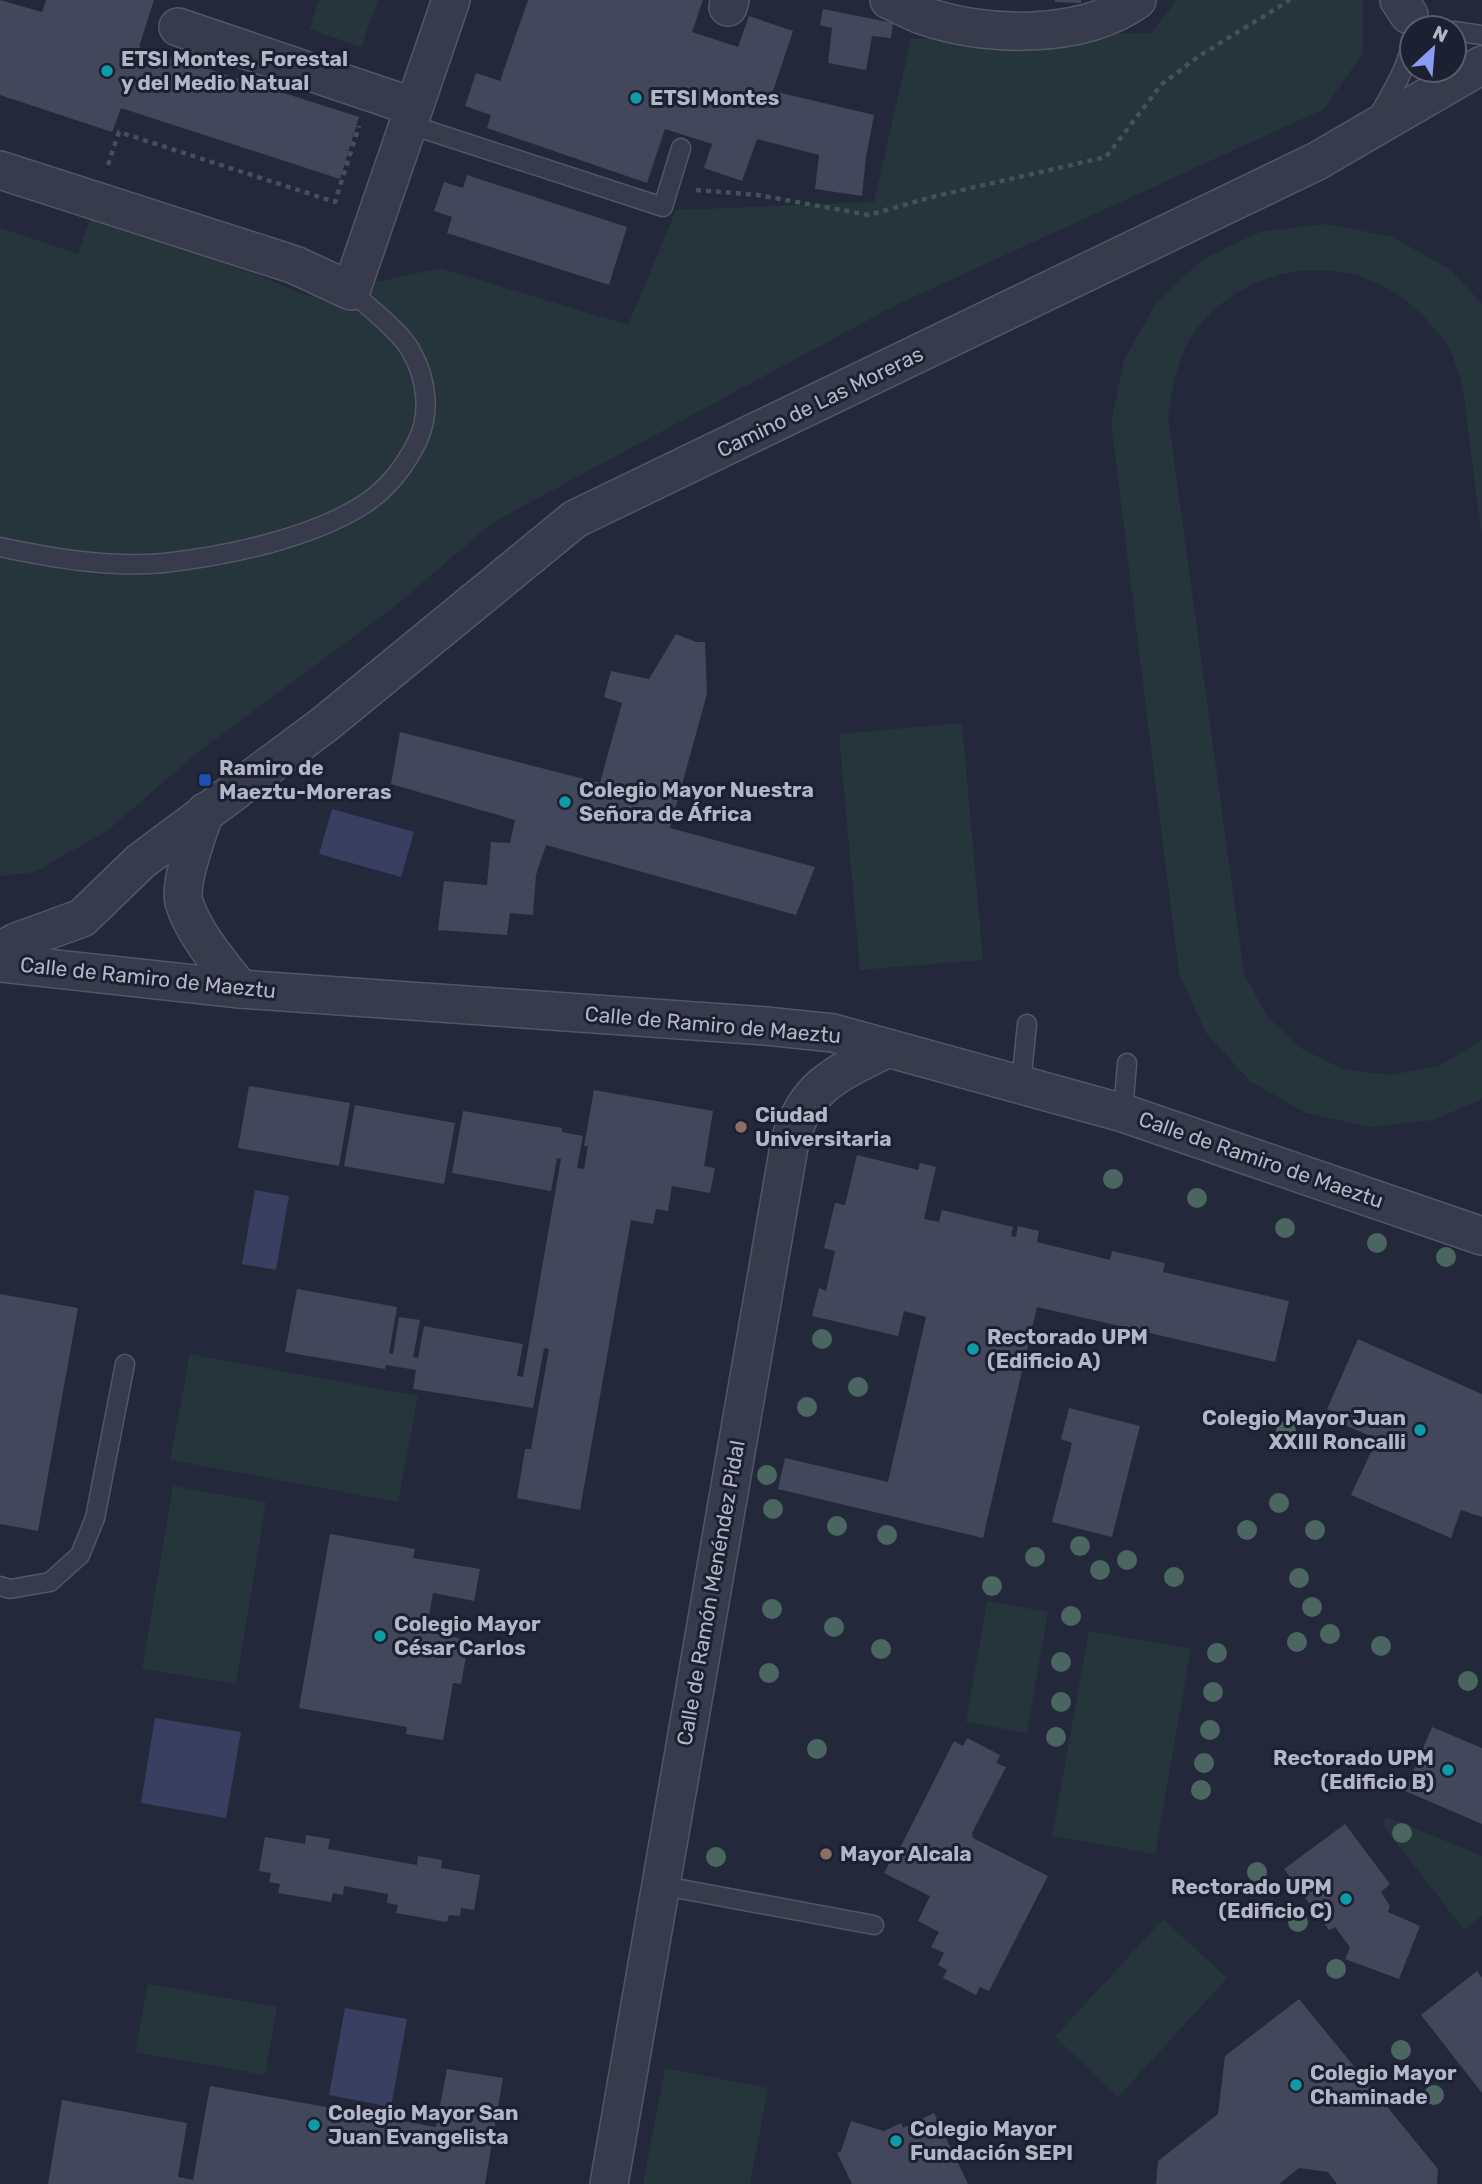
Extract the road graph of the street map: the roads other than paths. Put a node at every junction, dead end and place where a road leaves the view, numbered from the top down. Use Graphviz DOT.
graph roads {
  1 [pos="451,0"];
  2 [pos="889,0"];
  3 [pos="1137,0"];
  4 [pos="178,26"];
  5 [pos="1398,80"];
  6 [pos="1441,84"];
  7 [pos="411,116"];
  8 [pos="1369,130"];
  9 [pos="681,148"];
  10 [pos="0,170"];
  11 [pos="351,291"];
  12 [pos="0,547"];
  13 [pos="205,812"];
  14 [pos="0,951"];
  15 [pos="0,963"];
  16 [pos="240,989"];
  17 [pos="1027,1024"];
  18 [pos="888,1048"];
  19 [pos="1127,1063"];
  20 [pos="1021,1084"];
  21 [pos="1123,1113"];
  22 [pos="1482,1236"];
  23 [pos="125,1364"];
  24 [pos="0,1586"];
  25 [pos="659,1885"];
  26 [pos="874,1925"];
  27 [pos="609,2184"];
  1 -- 7 [label="street"];
  2 -- 3 [label="street"];
  4 -- 7 [label="street"];
  5 -- 8 [label="lane"];
  6 -- 8 [label="street, Camino de Las Moreras"];
  7 -- 9 [label="lane"];
  7 -- 11 [label="street"];
  8 -- 13 [label="street, Camino de Las Moreras"];
  10 -- 11 [label="street"];
  11 -- 12 [label="lane"];
  13 -- 14 [label="street, Camino de Las Moreras"];
  13 -- 16 [label="street"];
  15 -- 16 [label="street, Calle de Ramiro de Maeztu"];
  16 -- 18 [label="street, Calle de Ramiro de Maeztu"];
  17 -- 20 [label="lane"];
  18 -- 20 [label="street, Calle de Ramiro de Maeztu"];
  18 -- 25 [label="street, Calle de Ramón Menéndez Pidal"];
  19 -- 21 [label="lane"];
  20 -- 21 [label="street, Calle de Ramiro de Maeztu"];
  21 -- 22 [label="street, Calle de Ramiro de Maeztu"];
  23 -- 24 [label="lane"];
  25 -- 26 [label="lane"];
  25 -- 27 [label="street, Calle de Ramón Menéndez Pidal"];
}
